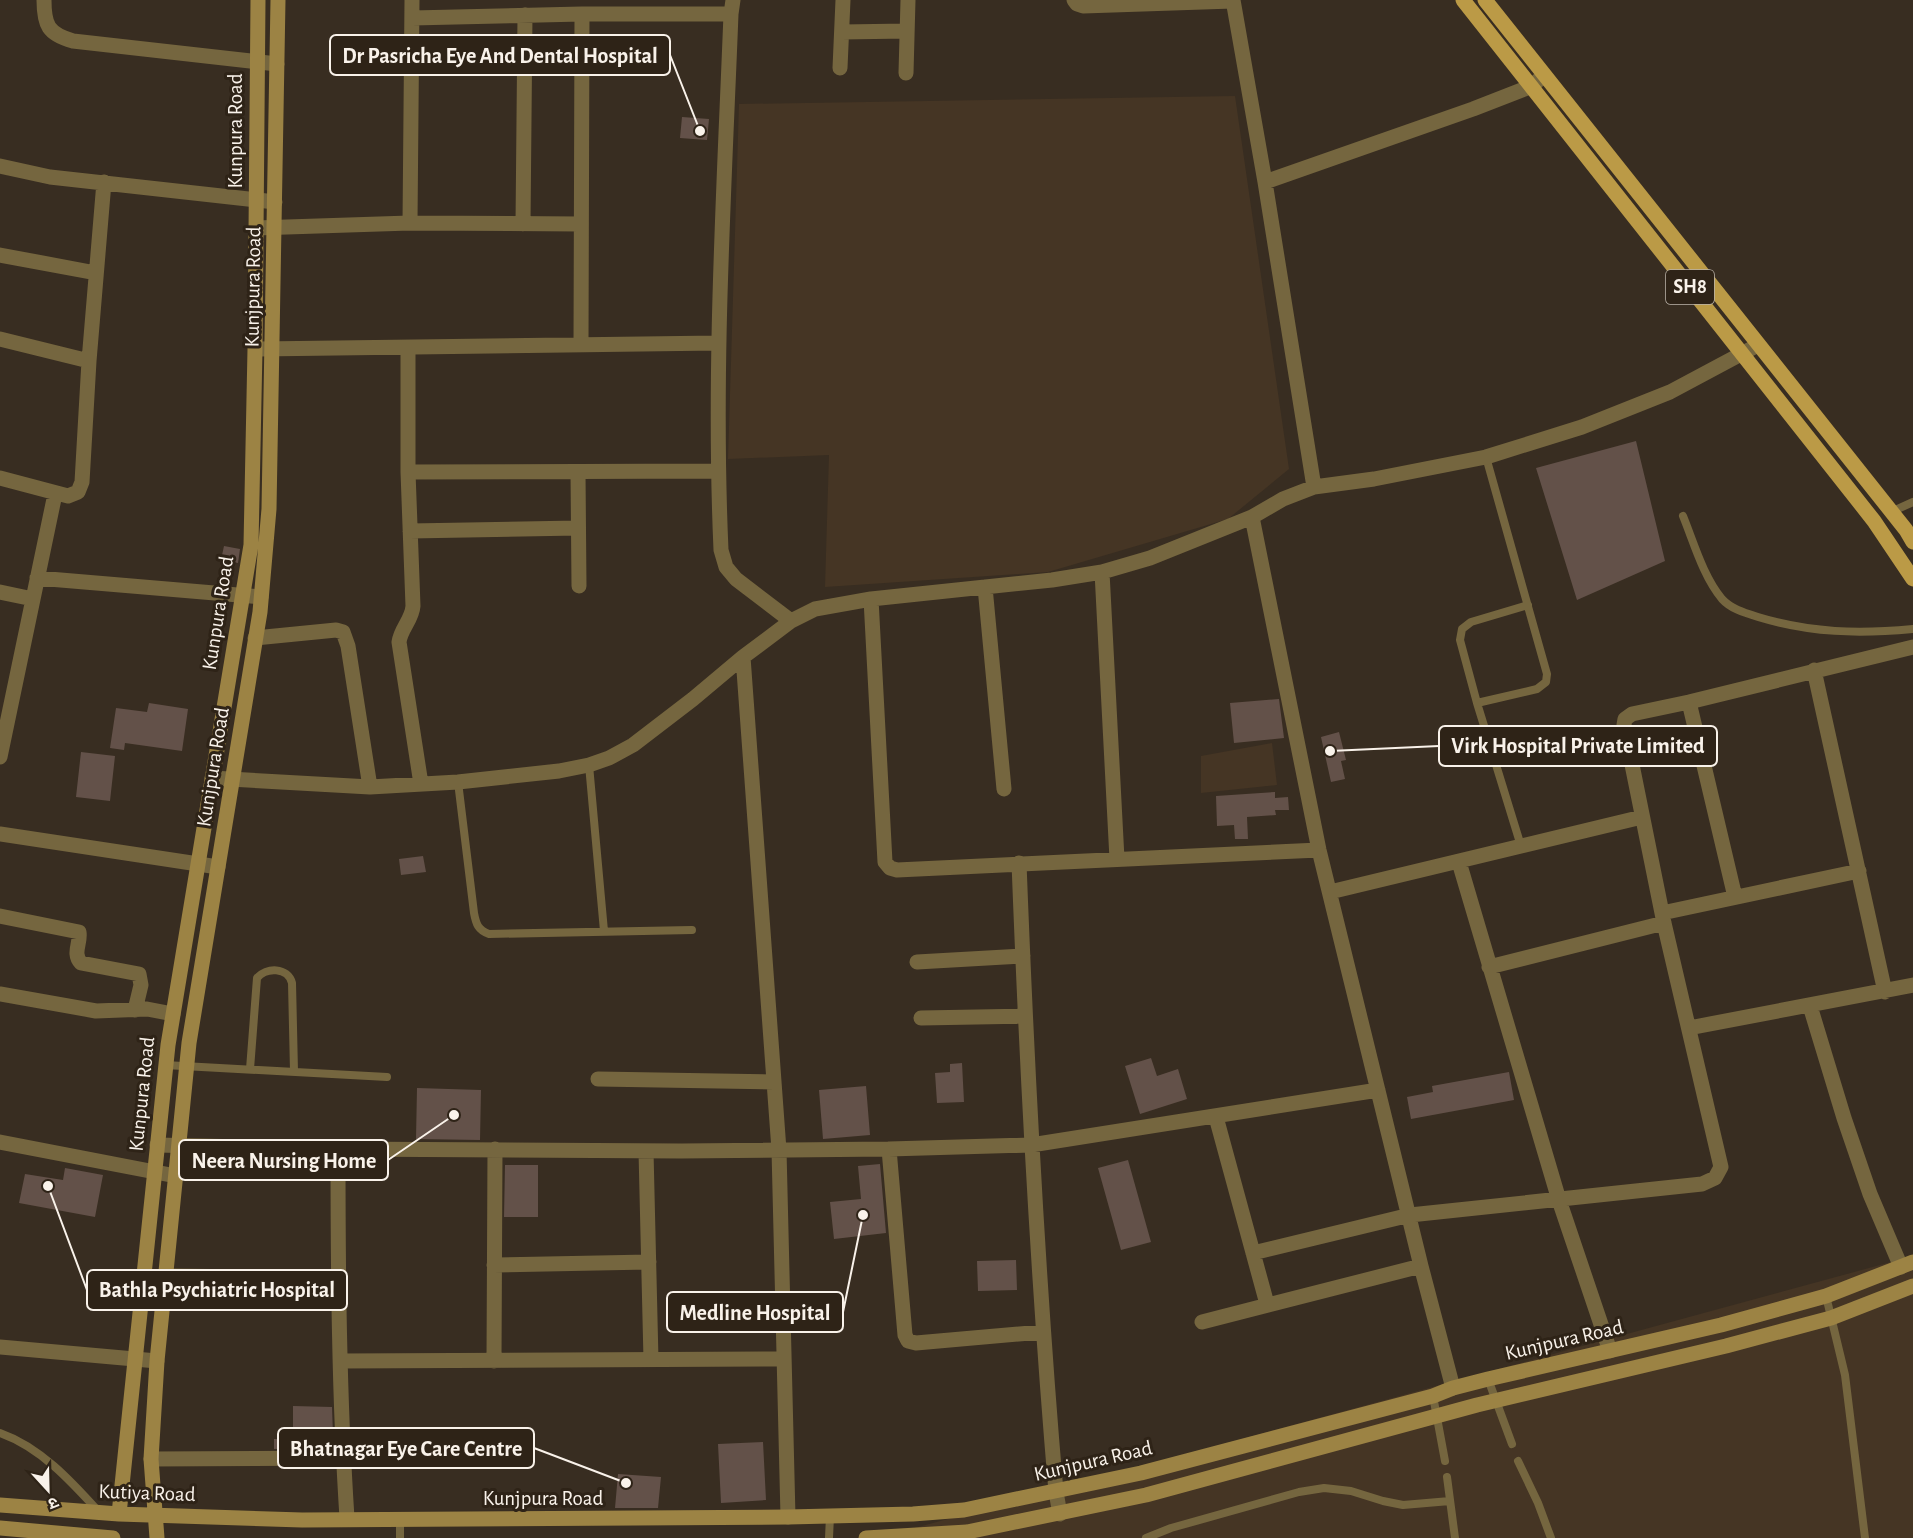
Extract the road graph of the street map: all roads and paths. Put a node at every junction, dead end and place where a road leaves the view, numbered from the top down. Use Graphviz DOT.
graph roads {
  1 [pos="44,0"];
  2 [pos="258,0"];
  3 [pos="278,0"];
  4 [pos="412,0"];
  5 [pos="843,0"];
  6 [pos="908,0"];
  7 [pos="1074,0"];
  8 [pos="1462,0"];
  9 [pos="1485,0"];
  10 [pos="1233,1"];
  11 [pos="732,7"];
  12 [pos="582,14"];
  13 [pos="525,15"];
  14 [pos="412,18"];
  15 [pos="907,31"];
  16 [pos="842,32"];
  17 [pos="257,62"];
  18 [pos="278,64"];
  19 [pos="840,68"];
  20 [pos="906,73"];
  21 [pos="1544,75"];
  22 [pos="1532,86"];
  23 [pos="0,166"];
  24 [pos="104,182"];
  25 [pos="1265,182"];
  26 [pos="256,199"];
  27 [pos="275,202"];
  28 [pos="410,223"];
  29 [pos="523,224"];
  30 [pos="581,224"];
  31 [pos="275,226"];
  32 [pos="1664,227"];
  33 [pos="256,228"];
  34 [pos="1651,238"];
  35 [pos="0,255"];
  36 [pos="96,273"];
  37 [pos="0,339"];
  38 [pos="718,343"];
  39 [pos="582,345"];
  40 [pos="1758,345"];
  41 [pos="408,348"];
  42 [pos="255,349"];
  43 [pos="273,349"];
  44 [pos="1743,354"];
  45 [pos="89,360"];
  46 [pos="1486,457"];
  47 [pos="718,471"];
  48 [pos="408,472"];
  49 [pos="578,472"];
  50 [pos="0,478"];
  51 [pos="1314,487"];
  52 [pos="55,494"];
  53 [pos="1913,502"];
  54 [pos="1891,512"];
  55 [pos="1683,516"];
  56 [pos="1252,517"];
  57 [pos="578,528"];
  58 [pos="410,531"];
  59 [pos="1913,543"];
  60 [pos="1102,572"];
  61 [pos="37,578"];
  62 [pos="1913,579"];
  63 [pos="579,586"];
  64 [pos="985,587"];
  65 [pos="0,592"];
  66 [pos="242,595"];
  67 [pos="261,597"];
  68 [pos="33,599"];
  69 [pos="871,599"];
  70 [pos="1528,605"];
  71 [pos="791,621"];
  72 [pos="1913,629"];
  73 [pos="255,638"];
  74 [pos="1913,647"];
  75 [pos="743,657"];
  76 [pos="1814,670"];
  77 [pos="1689,702"];
  78 [pos="1477,704"];
  79 [pos="0,757"];
  80 [pos="589,765"];
  81 [pos="212,778"];
  82 [pos="232,779"];
  83 [pos="458,782"];
  84 [pos="421,784"];
  85 [pos="370,787"];
  86 [pos="1004,789"];
  87 [pos="1642,817"];
  88 [pos="0,834"];
  89 [pos="1521,846"];
  90 [pos="1319,850"];
  91 [pos="1117,859"];
  92 [pos="1459,862"];
  93 [pos="1020,863"];
  94 [pos="197,865"];
  95 [pos="218,867"];
  96 [pos="1859,871"];
  97 [pos="1330,892"];
  98 [pos="1735,897"];
  99 [pos="0,916"];
  100 [pos="1663,918"];
  101 [pos="692,930"];
  102 [pos="604,931"];
  103 [pos="1023,956"];
  104 [pos="917,962"];
  105 [pos="1489,967"];
  106 [pos="1913,986"];
  107 [pos="1885,992"];
  108 [pos="0,994"];
  109 [pos="1810,1005"];
  110 [pos="135,1010"];
  111 [pos="173,1014"];
  112 [pos="1025,1016"];
  113 [pos="921,1018"];
  114 [pos="1689,1028"];
  115 [pos="165,1065"];
  116 [pos="187,1065"];
  117 [pos="250,1069"];
  118 [pos="294,1071"];
  119 [pos="387,1077"];
  120 [pos="598,1079"];
  121 [pos="774,1082"];
  122 [pos="1378,1090"];
  123 [pos="1216,1117"];
  124 [pos="0,1142"];
  125 [pos="157,1145"];
  126 [pos="179,1145"];
  127 [pos="1031,1145"];
  128 [pos="338,1149"];
  129 [pos="495,1149"];
  130 [pos="889,1149"];
  131 [pos="779,1150"];
  132 [pos="646,1151"];
  133 [pos="154,1172"];
  134 [pos="176,1176"];
  135 [pos="1559,1200"];
  136 [pos="1410,1215"];
  137 [pos="1253,1253"];
  138 [pos="649,1262"];
  139 [pos="1907,1264"];
  140 [pos="494,1265"];
  141 [pos="1421,1266"];
  142 [pos="166,1276"];
  143 [pos="338,1278"];
  144 [pos="1913,1286"];
  145 [pos="1826,1296"];
  146 [pos="1267,1304"];
  147 [pos="1832,1318"];
  148 [pos="1202,1322"];
  149 [pos="1042,1332"];
  150 [pos="0,1347"];
  151 [pos="1610,1350"];
  152 [pos="783,1359"];
  153 [pos="135,1360"];
  154 [pos="651,1360"];
  155 [pos="157,1361"];
  156 [pos="341,1361"];
  157 [pos="495,1361"];
  158 [pos="1488,1379"];
  159 [pos="1453,1388"];
  160 [pos="1433,1396"];
  161 [pos="1495,1402"];
  162 [pos="1437,1417"];
  163 [pos="0,1433"];
  164 [pos="1512,1444"];
  165 [pos="343,1458"];
  166 [pos="151,1459"];
  167 [pos="1445,1461"];
  168 [pos="1518,1461"];
  169 [pos="1447,1477"];
  170 [pos="1056,1492"];
  171 [pos="1450,1501"];
  172 [pos="0,1505"];
  173 [pos="99,1512"];
  174 [pos="119,1514"];
  175 [pos="155,1514"];
  176 [pos="1060,1514"];
  177 [pos="830,1516"];
  178 [pos="788,1517"];
  179 [pos="347,1518"];
  180 [pos="256,1519"];
  181 [pos="400,1519"];
  182 [pos="6,1532"];
  183 [pos="1150,1537"];
  184 [pos="113,1538"];
  185 [pos="157,1538"];
  186 [pos="400,1538"];
  187 [pos="829,1538"];
  188 [pos="866,1538"];
  189 [pos="1455,1538"];
  190 [pos="1551,1538"];
  191 [pos="1865,1538"];
  1 -- 17 [label="street"];
  2 -- 17 [label="street, Kunpura Road"];
  3 -- 18 [label="street, Kunjpura Road"];
  4 -- 14 [label="street"];
  5 -- 16 [label="street"];
  6 -- 15 [label="street"];
  7 -- 10 [label="street"];
  8 -- 22 [label="main road, SH8"];
  9 -- 21 [label="main road, SH8"];
  10 -- 25 [label="street"];
  11 -- 12 [label="street"];
  11 -- 38 [label="street"];
  12 -- 13 [label="street"];
  12 -- 30 [label="street"];
  13 -- 14 [label="street"];
  13 -- 29 [label="street"];
  14 -- 28 [label="street"];
  15 -- 16 [label="street"];
  15 -- 20 [label="street"];
  16 -- 19 [label="street"];
  17 -- 18 [label="street"];
  17 -- 26 [label="street, Kunpura Road"];
  18 -- 27 [label="street, Kunjpura Road"];
  21 -- 22 [label="street"];
  21 -- 32 [label="main road, SH8"];
  22 -- 25 [label="street"];
  22 -- 34 [label="main road, SH8"];
  23 -- 24 [label="street"];
  24 -- 26 [label="street"];
  24 -- 36 [label="street"];
  25 -- 51 [label="street"];
  26 -- 27 [label="street"];
  26 -- 33 [label="street, Kunpura Road"];
  27 -- 31 [label="street, Kunjpura Road"];
  28 -- 29 [label="street"];
  28 -- 31 [label="street"];
  29 -- 30 [label="street"];
  30 -- 39 [label="street"];
  31 -- 33 [label="street"];
  31 -- 43 [label="street, Kunjpura Road"];
  32 -- 34 [label="main road"];
  32 -- 40 [label="main road, SH8"];
  33 -- 42 [label="street, Kunpura Road"];
  34 -- 44 [label="main road, SH8"];
  35 -- 36 [label="street"];
  36 -- 45 [label="street"];
  37 -- 45 [label="street"];
  38 -- 39 [label="street"];
  38 -- 47 [label="street"];
  39 -- 41 [label="street"];
  40 -- 44 [label="street"];
  40 -- 54 [label="main road, SH8"];
  41 -- 43 [label="street"];
  41 -- 48 [label="street"];
  42 -- 43 [label="street"];
  42 -- 66 [label="street, Kunpura Road"];
  43 -- 67 [label="street, Kunjpura Road"];
  44 -- 46 [label="street"];
  44 -- 62 [label="main road, SH8"];
  45 -- 52 [label="street"];
  46 -- 51 [label="street"];
  46 -- 70 [label="lane"];
  47 -- 49 [label="street"];
  47 -- 71 [label="street"];
  48 -- 49 [label="street"];
  48 -- 58 [label="street"];
  49 -- 57 [label="street"];
  50 -- 52 [label="street"];
  51 -- 56 [label="street"];
  52 -- 61 [label="street"];
  53 -- 54 [label="lane"];
  54 -- 59 [label="main road, SH8"];
  55 -- 72 [label="lane"];
  56 -- 60 [label="street"];
  56 -- 90 [label="street"];
  57 -- 58 [label="street"];
  57 -- 63 [label="street"];
  58 -- 84 [label="street"];
  60 -- 64 [label="street"];
  60 -- 91 [label="street"];
  61 -- 66 [label="street"];
  61 -- 68 [label="street"];
  64 -- 69 [label="street"];
  64 -- 86 [label="street"];
  65 -- 68 [label="street"];
  66 -- 67 [label="street"];
  66 -- 81 [label="street, Kunpura Road"];
  67 -- 73 [label="street, Kunjpura Road"];
  68 -- 79 [label="street"];
  69 -- 71 [label="street"];
  69 -- 93 [label="street"];
  70 -- 78 [label="lane"];
  70 -- 78 [label="lane"];
  71 -- 75 [label="street"];
  73 -- 82 [label="street, Kunjpura Road"];
  73 -- 85 [label="street"];
  74 -- 76 [label="street"];
  75 -- 80 [label="street"];
  75 -- 121 [label="street"];
  76 -- 77 [label="street"];
  76 -- 96 [label="street"];
  77 -- 87 [label="street"];
  77 -- 98 [label="street"];
  78 -- 89 [label="lane"];
  80 -- 83 [label="street"];
  80 -- 102 [label="lane"];
  81 -- 82 [label="street"];
  81 -- 94 [label="street, Kunpura Road"];
  82 -- 85 [label="street"];
  82 -- 95 [label="street, Kunjpura Road"];
  83 -- 84 [label="street"];
  83 -- 102 [label="lane"];
  84 -- 85 [label="street"];
  87 -- 89 [label="street"];
  87 -- 100 [label="street"];
  88 -- 94 [label="street"];
  89 -- 92 [label="street"];
  90 -- 91 [label="street"];
  90 -- 97 [label="street"];
  91 -- 93 [label="street"];
  92 -- 97 [label="street"];
  92 -- 105 [label="street"];
  93 -- 103 [label="street"];
  94 -- 95 [label="street"];
  94 -- 111 [label="street, Kunpura Road"];
  95 -- 116 [label="street, Kunjpura Road"];
  96 -- 98 [label="street"];
  96 -- 107 [label="street"];
  97 -- 122 [label="street"];
  98 -- 100 [label="street"];
  99 -- 110 [label="street"];
  100 -- 105 [label="street"];
  100 -- 114 [label="street"];
  101 -- 102 [label="lane"];
  103 -- 104 [label="street"];
  103 -- 112 [label="street"];
  105 -- 135 [label="street"];
  106 -- 107 [label="street"];
  107 -- 109 [label="street"];
  108 -- 110 [label="street"];
  109 -- 114 [label="street"];
  109 -- 139 [label="street"];
  110 -- 111 [label="street"];
  111 -- 115 [label="street, Kunpura Road"];
  112 -- 113 [label="street"];
  112 -- 127 [label="street"];
  114 -- 135 [label="street"];
  115 -- 116 [label="lane"];
  115 -- 125 [label="street, Kunpura Road"];
  116 -- 117 [label="lane"];
  116 -- 126 [label="street, Kunjpura Road"];
  117 -- 118 [label="lane"];
  117 -- 118 [label="lane"];
  118 -- 119 [label="lane"];
  120 -- 121 [label="street"];
  121 -- 131 [label="street"];
  122 -- 123 [label="street"];
  122 -- 136 [label="street"];
  123 -- 127 [label="street"];
  123 -- 137 [label="street"];
  124 -- 133 [label="street"];
  125 -- 126 [label="street"];
  125 -- 133 [label="street, Kunpura Road"];
  126 -- 128 [label="street"];
  126 -- 134 [label="street, Kunjpura Road"];
  127 -- 130 [label="street"];
  127 -- 149 [label="street"];
  128 -- 129 [label="street"];
  128 -- 143 [label="street"];
  129 -- 132 [label="street"];
  129 -- 140 [label="street"];
  130 -- 131 [label="street"];
  130 -- 149 [label="street"];
  131 -- 132 [label="street"];
  131 -- 152 [label="street"];
  132 -- 138 [label="street"];
  133 -- 134 [label="street"];
  133 -- 153 [label="street, Kunpura Road"];
  134 -- 142 [label="street, Kunjpura Road"];
  135 -- 136 [label="street"];
  135 -- 151 [label="street"];
  136 -- 137 [label="street"];
  136 -- 141 [label="street"];
  137 -- 146 [label="street"];
  138 -- 140 [label="street"];
  138 -- 154 [label="street"];
  139 -- 145 [label="street, Kunjpura Road"];
  140 -- 157 [label="street"];
  141 -- 146 [label="street"];
  141 -- 159 [label="street"];
  142 -- 143 [label="street"];
  142 -- 155 [label="street, Kunjpura Road"];
  143 -- 156 [label="street"];
  144 -- 147 [label="street, Kunjpura Road"];
  145 -- 147 [label="lane"];
  145 -- 151 [label="street, Kunjpura Road"];
  146 -- 148 [label="street"];
  147 -- 161 [label="street, Kunjpura Road"];
  147 -- 191 [label="lane"];
  149 -- 170 [label="street"];
  150 -- 153 [label="street"];
  151 -- 158 [label="street, Kunjpura Road"];
  152 -- 154 [label="street"];
  152 -- 178 [label="street"];
  153 -- 155 [label="street"];
  153 -- 174 [label="street, Kunpura Road"];
  154 -- 157 [label="street"];
  155 -- 166 [label="street, Kunjpura Road"];
  156 -- 157 [label="street"];
  156 -- 165 [label="street"];
  158 -- 159 [label="street, Kunjpura Road"];
  158 -- 161 [label="lane"];
  159 -- 160 [label="street, Kunjpura Road"];
  160 -- 162 [label="lane"];
  160 -- 170 [label="street, Kunjpura Road"];
  161 -- 162 [label="street, Kunjpura Road"];
  161 -- 164 [label="lane"];
  162 -- 167 [label="lane"];
  162 -- 176 [label="street, Kunjpura Road"];
  163 -- 173 [label="lane"];
  165 -- 166 [label="street"];
  165 -- 179 [label="street"];
  166 -- 175 [label="street, Kunjpura Road"];
  168 -- 190 [label="lane"];
  169 -- 171 [label="lane"];
  170 -- 176 [label="street"];
  170 -- 177 [label="street, Kunjpura Road"];
  171 -- 183 [label="lane"];
  171 -- 189 [label="lane"];
  172 -- 173 [label="street, Kutiya Road"];
  173 -- 174 [label="street, Kutiya Road"];
  174 -- 175 [label="street, Kutiya Road"];
  175 -- 180 [label="street, Kutiya Road"];
  175 -- 185 [label="street, Kunjpura Road"];
  176 -- 188 [label="street, Kunjpura Road"];
  177 -- 178 [label="street, Kunjpura Road"];
  177 -- 187 [label="lane"];
  178 -- 181 [label="street, Kunjpura Road"];
  179 -- 180 [label="street, Kunjpura Road"];
  179 -- 181 [label="street, Kunjpura Road"];
  181 -- 186 [label="lane"];
  182 -- 184 [label="street"];
}
